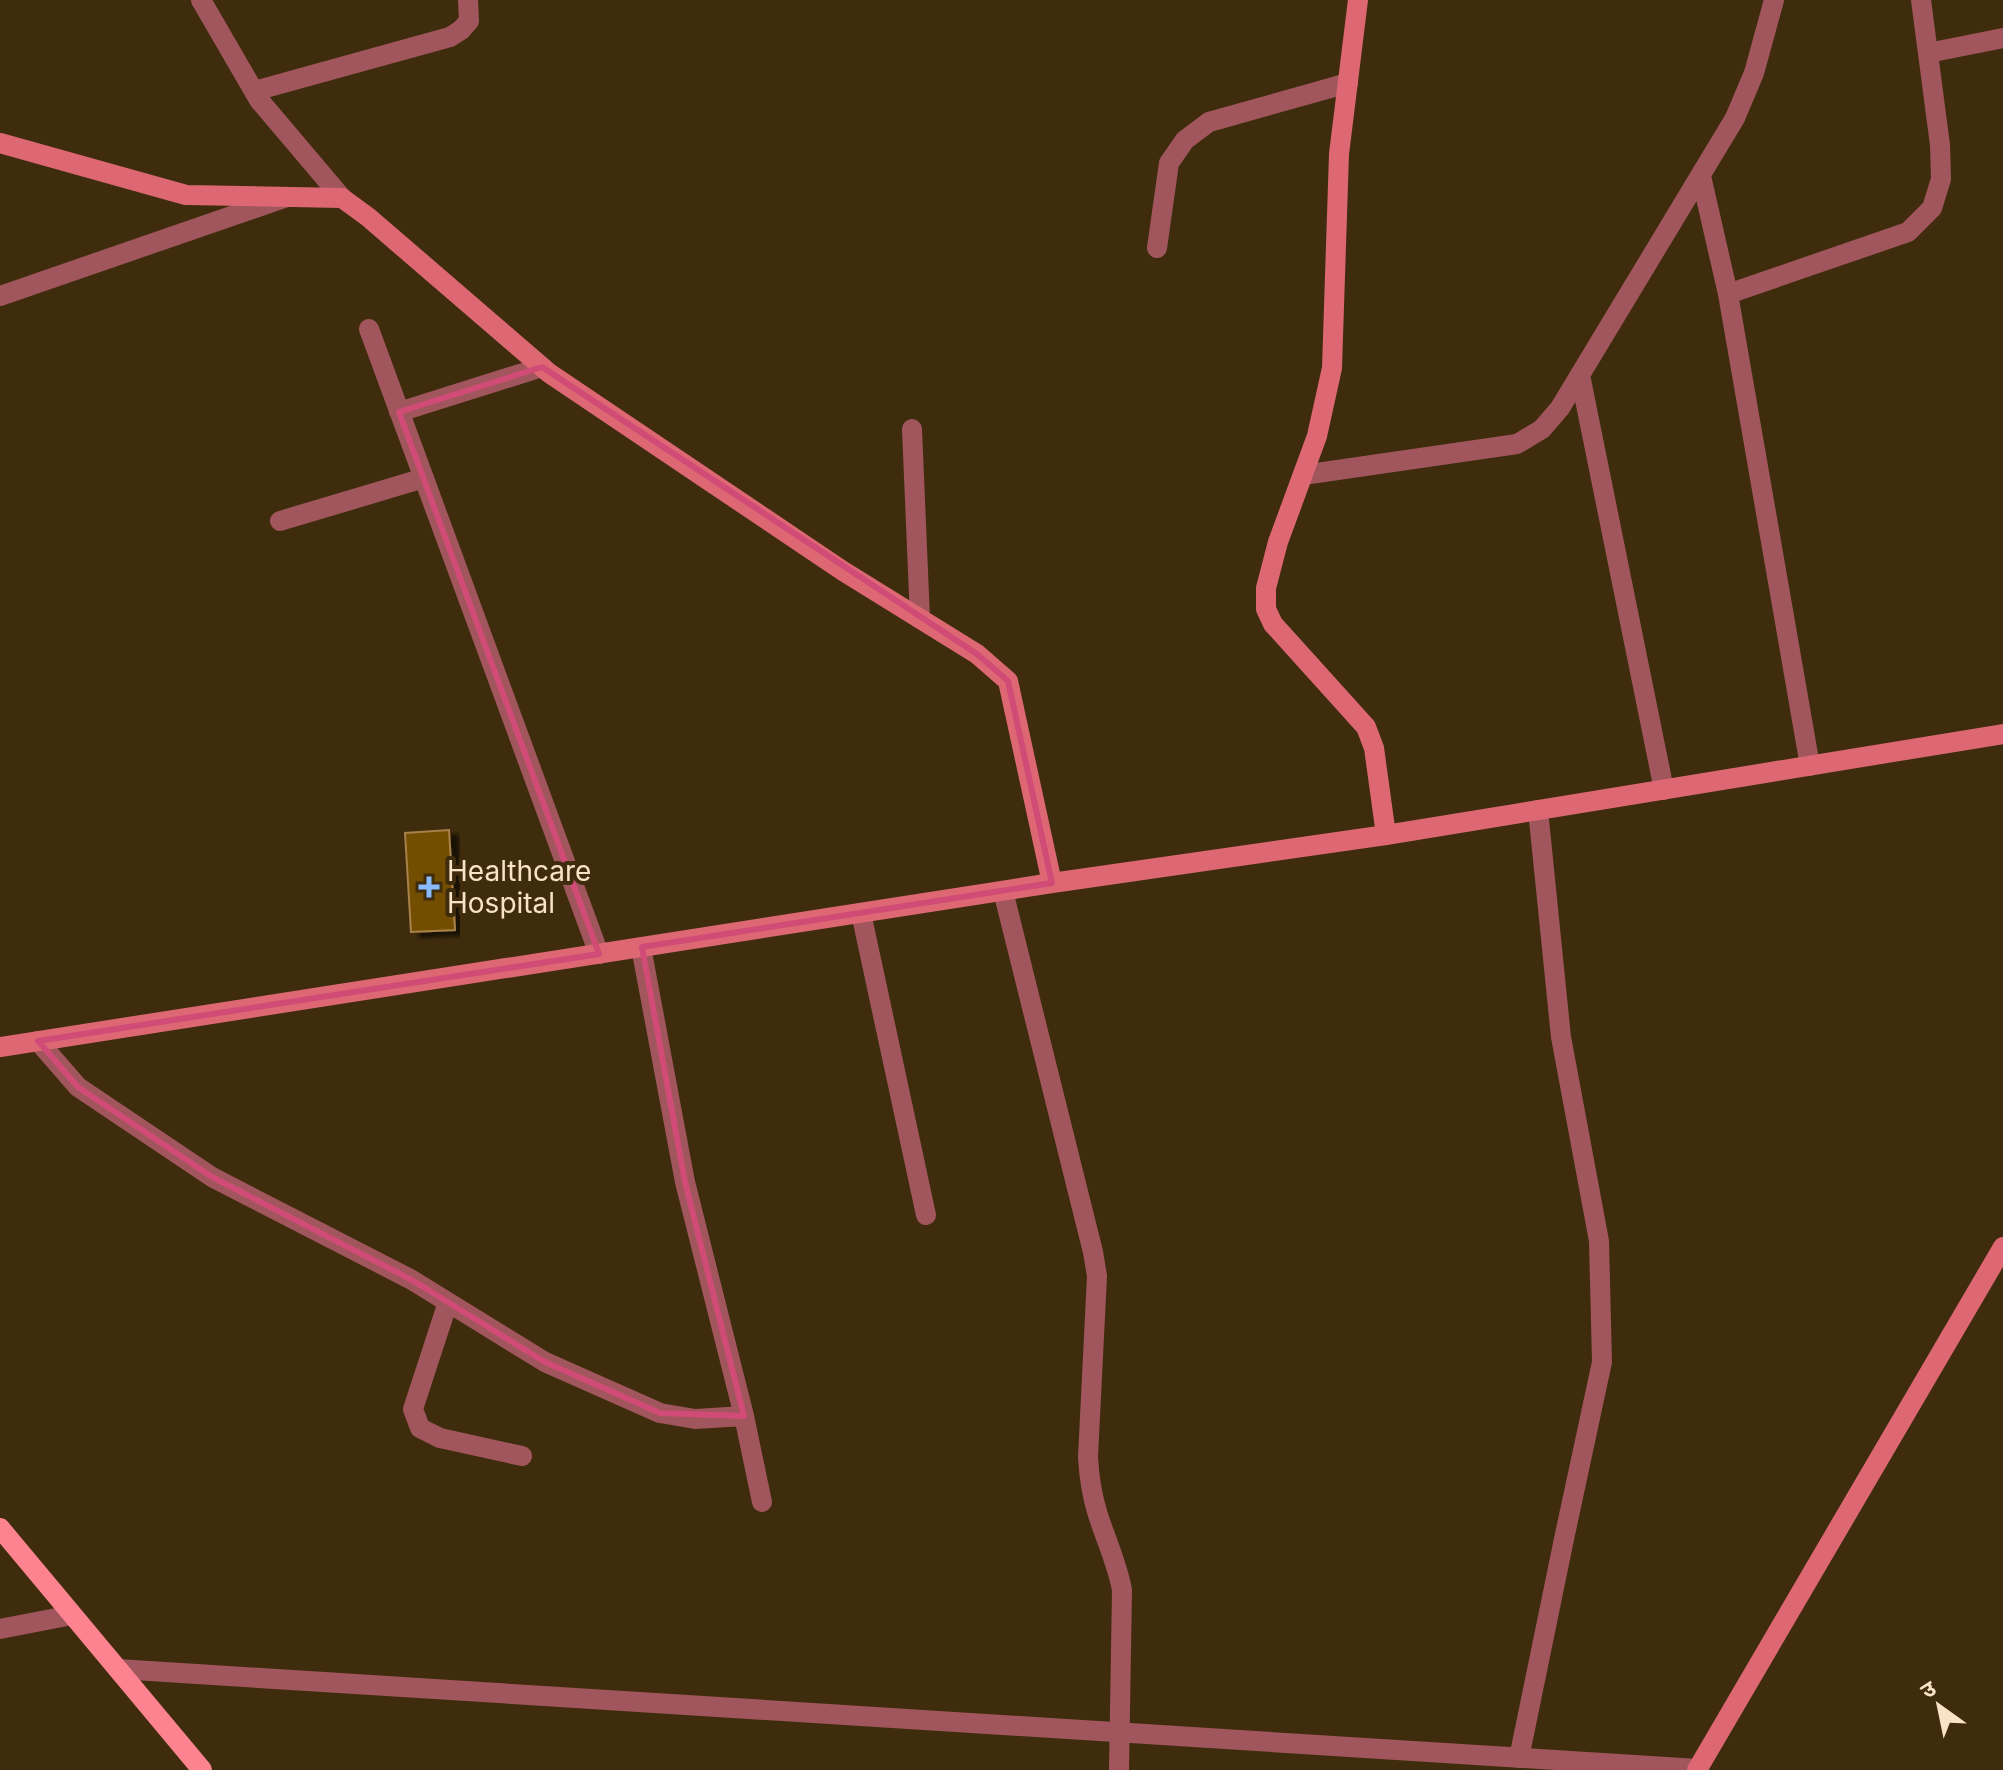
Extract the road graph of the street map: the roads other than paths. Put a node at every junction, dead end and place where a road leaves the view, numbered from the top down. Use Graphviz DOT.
graph roads {
  1 [pos="201,0"];
  2 [pos="468,0"];
  3 [pos="1358,0"];
  4 [pos="1774,0"];
  5 [pos="1921,0"];
  6 [pos="2003,38"];
  7 [pos="1928,53"];
  8 [pos="1348,83"];
  9 [pos="254,91"];
  10 [pos="0,143"];
  11 [pos="1701,176"];
  12 [pos="288,197"];
  13 [pos="353,207"];
  14 [pos="1157,248"];
  15 [pos="1728,294"];
  16 [pos="0,296"];
  17 [pos="369,329"];
  18 [pos="542,367"];
  19 [pos="1580,375"];
  20 [pos="399,412"];
  21 [pos="912,429"];
  22 [pos="1303,475"];
  23 [pos="424,478"];
  24 [pos="280,521"];
  25 [pos="920,619"];
  26 [pos="2003,734"];
  27 [pos="1810,766"];
  28 [pos="1664,790"];
  29 [pos="1538,810"];
  30 [pos="1386,835"];
  31 [pos="1052,883"];
  32 [pos="1003,891"];
  33 [pos="861,913"];
  34 [pos="641,947"];
  35 [pos="599,954"];
  36 [pos="38,1041"];
  37 [pos="0,1047"];
  38 [pos="926,1215"];
  39 [pos="2003,1247"];
  40 [pos="448,1302"];
  41 [pos="744,1416"];
  42 [pos="522,1456"];
  43 [pos="762,1502"];
  44 [pos="0,1528"];
  45 [pos="72,1615"];
  46 [pos="0,1629"];
  47 [pos="118,1669"];
  48 [pos="1121,1733"];
  49 [pos="1519,1758"];
  50 [pos="1697,1769"];
  51 [pos="202,1770"];
  52 [pos="1119,1770"];
  1 -- 9 [label="street"];
  2 -- 9 [label="street"];
  3 -- 8 [label="main road"];
  4 -- 11 [label="street"];
  5 -- 7 [label="street"];
  6 -- 7 [label="street"];
  7 -- 15 [label="street"];
  8 -- 14 [label="street"];
  8 -- 22 [label="main road"];
  9 -- 13 [label="street"];
  10 -- 12 [label="main road"];
  11 -- 15 [label="street"];
  11 -- 19 [label="street"];
  12 -- 13 [label="main road"];
  12 -- 16 [label="street"];
  13 -- 18 [label="main road"];
  15 -- 27 [label="street"];
  17 -- 20 [label="street"];
  18 -- 20 [label="street"];
  18 -- 25 [label="main road"];
  19 -- 22 [label="street"];
  19 -- 28 [label="street"];
  20 -- 23 [label="street"];
  21 -- 25 [label="street"];
  22 -- 30 [label="main road"];
  23 -- 24 [label="street"];
  23 -- 35 [label="street"];
  25 -- 31 [label="main road"];
  26 -- 27 [label="main road"];
  27 -- 28 [label="main road"];
  28 -- 29 [label="main road"];
  29 -- 30 [label="main road"];
  29 -- 49 [label="street"];
  30 -- 31 [label="main road"];
  31 -- 32 [label="main road"];
  32 -- 33 [label="main road"];
  32 -- 48 [label="street"];
  33 -- 34 [label="main road"];
  33 -- 38 [label="street"];
  34 -- 35 [label="main road"];
  34 -- 41 [label="street"];
  35 -- 36 [label="main road"];
  36 -- 37 [label="main road"];
  36 -- 40 [label="street"];
  39 -- 50 [label="main road"];
  40 -- 41 [label="street"];
  40 -- 42 [label="street"];
  41 -- 43 [label="street"];
  44 -- 45 [label="main road"];
  45 -- 46 [label="street"];
  45 -- 47 [label="main road"];
  47 -- 48 [label="street"];
  47 -- 51 [label="main road"];
  48 -- 49 [label="street"];
  48 -- 52 [label="street"];
  49 -- 50 [label="street"];
}
